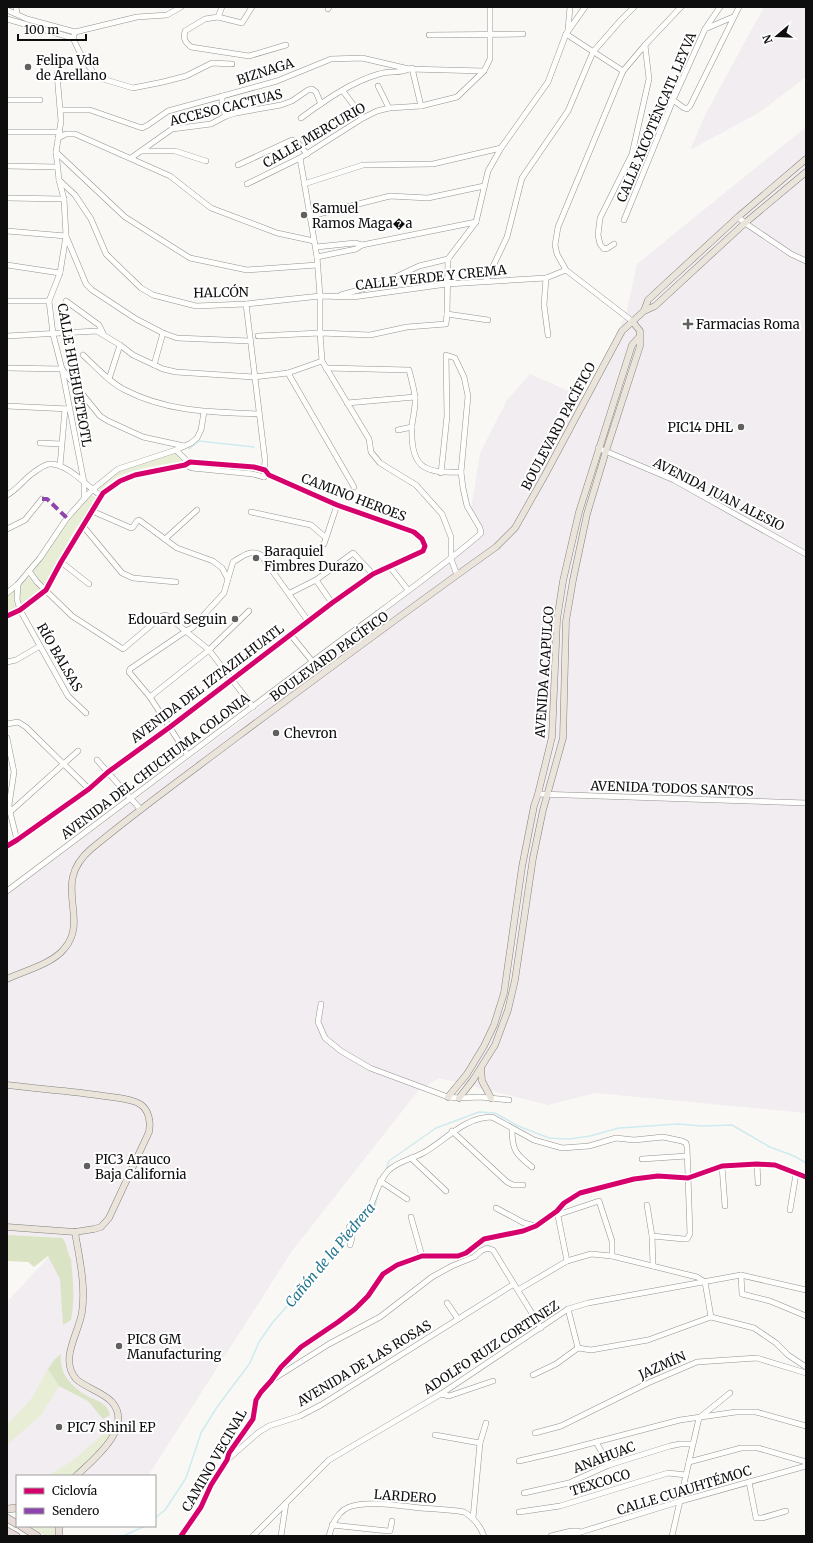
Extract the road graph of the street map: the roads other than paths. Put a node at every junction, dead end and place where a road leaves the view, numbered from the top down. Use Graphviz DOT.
graph roads {
  1 [pos="16,7"];
  2 [pos="181,7"];
  3 [pos="222,7"];
  4 [pos="252,7"];
  5 [pos="490,7"];
  6 [pos="570,7"];
  7 [pos="585,7"];
  8 [pos="634,7"];
  9 [pos="681,7"];
  10 [pos="720,7"];
  11 [pos="739,7"];
  12 [pos="7,10"];
  13 [pos="17,14"];
  14 [pos="733,17"];
  15 [pos="218,18"];
  16 [pos="7,19"];
  17 [pos="705,30"];
  18 [pos="75,32"];
  19 [pos="567,32"];
  20 [pos="523,34"];
  21 [pos="429,35"];
  22 [pos="491,35"];
  23 [pos="73,38"];
  24 [pos="286,45"];
  25 [pos="645,45"];
  26 [pos="593,52"];
  27 [pos="232,64"];
  28 [pos="410,69"];
  29 [pos="623,71"];
  30 [pos="484,72"];
  31 [pos="57,74"];
  32 [pos="378,86"];
  33 [pos="343,91"];
  34 [pos="222,96"];
  35 [pos="7,100"];
  36 [pos="40,100"];
  37 [pos="673,100"];
  38 [pos="320,104"];
  39 [pos="421,106"];
  40 [pos="389,108"];
  41 [pos="61,110"];
  42 [pos="226,116"];
  43 [pos="301,118"];
  44 [pos="363,118"];
  45 [pos="7,132"];
  46 [pos="60,132"];
  47 [pos="58,138"];
  48 [pos="501,148"];
  49 [pos="141,151"];
  50 [pos="56,152"];
  51 [pos="307,154"];
  52 [pos="131,158"];
  53 [pos="300,158"];
  54 [pos="806,159"];
  55 [pos="206,160"];
  56 [pos="238,165"];
  57 [pos="7,166"];
  58 [pos="58,167"];
  59 [pos="806,172"];
  60 [pos="59,180"];
  61 [pos="247,184"];
  62 [pos="304,184"];
  63 [pos="484,186"];
  64 [pos="7,198"];
  65 [pos="64,199"];
  66 [pos="310,216"];
  67 [pos="738,217"];
  68 [pos="624,220"];
  69 [pos="476,222"];
  70 [pos="745,223"];
  71 [pos="7,231"];
  72 [pos="66,236"];
  73 [pos="314,241"];
  74 [pos="614,244"];
  75 [pos="362,245"];
  76 [pos="316,247"];
  77 [pos="317,257"];
  78 [pos="448,259"];
  79 [pos="806,261"];
  80 [pos="7,265"];
  81 [pos="317,265"];
  82 [pos="566,270"];
  83 [pos="60,273"];
  84 [pos="546,278"];
  85 [pos="486,280"];
  86 [pos="447,284"];
  87 [pos="320,296"];
  88 [pos="336,296"];
  89 [pos="7,301"];
  90 [pos="49,301"];
  91 [pos="66,301"];
  92 [pos="246,304"];
  93 [pos="644,311"];
  94 [pos="447,314"];
  95 [pos="488,320"];
  96 [pos="632,321"];
  97 [pos="103,333"];
  98 [pos="163,333"];
  99 [pos="320,333"];
  100 [pos="53,334"];
  101 [pos="548,335"];
  102 [pos="7,336"];
  103 [pos="258,336"];
  104 [pos="639,337"];
  105 [pos="250,341"];
  106 [pos="120,345"];
  107 [pos="83,355"];
  108 [pos="322,361"];
  109 [pos="154,365"];
  110 [pos="7,368"];
  111 [pos="326,368"];
  112 [pos="62,369"];
  113 [pos="288,373"];
  114 [pos="254,377"];
  115 [pos="109,379"];
  116 [pos="415,397"];
  117 [pos="347,403"];
  118 [pos="7,406"];
  119 [pos="67,409"];
  120 [pos="204,412"];
  121 [pos="259,414"];
  122 [pos="412,426"];
  123 [pos="398,430"];
  124 [pos="40,443"];
  125 [pos="61,444"];
  126 [pos="184,446"];
  127 [pos="598,448"];
  128 [pos="176,450"];
  129 [pos="606,451"];
  130 [pos="188,463"];
  131 [pos="60,466"];
  132 [pos="461,472"];
  133 [pos="441,473"];
  134 [pos="266,474"];
  135 [pos="84,482"];
  136 [pos="354,487"];
  137 [pos="92,490"];
  138 [pos="7,495"];
  139 [pos="101,496"];
  140 [pos="84,498"];
  141 [pos="42,499"];
  142 [pos="336,505"];
  143 [pos="197,510"];
  144 [pos="92,511"];
  145 [pos="251,512"];
  146 [pos="83,526"];
  147 [pos="7,529"];
  148 [pos="325,537"];
  149 [pos="165,539"];
  150 [pos="324,544"];
  151 [pos="425,546"];
  152 [pos="806,554"];
  153 [pos="451,559"];
  154 [pos="60,562"];
  155 [pos="390,567"];
  156 [pos="29,571"];
  157 [pos="373,574"];
  158 [pos="457,575"];
  159 [pos="228,579"];
  160 [pos="316,580"];
  161 [pos="176,582"];
  162 [pos="18,584"];
  163 [pos="89,584"];
  164 [pos="46,590"];
  165 [pos="408,590"];
  166 [pos="7,593"];
  167 [pos="290,593"];
  168 [pos="332,603"];
  169 [pos="20,610"];
  170 [pos="249,611"];
  171 [pos="7,616"];
  172 [pos="308,621"];
  173 [pos="186,631"];
  174 [pos="290,634"];
  175 [pos="40,646"];
  176 [pos="209,650"];
  177 [pos="7,662"];
  178 [pos="312,662"];
  179 [pos="231,679"];
  180 [pos="150,697"];
  181 [pos="253,707"];
  182 [pos="86,713"];
  183 [pos="7,724"];
  184 [pos="170,727"];
  185 [pos="7,738"];
  186 [pos="78,750"];
  187 [pos="187,754"];
  188 [pos="97,760"];
  189 [pos="64,763"];
  190 [pos="108,772"];
  191 [pos="89,789"];
  192 [pos="538,794"];
  193 [pos="548,794"];
  194 [pos="130,797"];
  195 [pos="806,803"];
  196 [pos="141,810"];
  197 [pos="10,812"];
  198 [pos="17,840"];
  199 [pos="7,846"];
  200 [pos="7,891"];
  201 [pos="7,979"];
  202 [pos="321,1004"];
  203 [pos="480,1068"];
  204 [pos="7,1085"];
  205 [pos="448,1097"];
  206 [pos="459,1098"];
  207 [pos="491,1098"];
  208 [pos="509,1100"];
  209 [pos="512,1129"];
  210 [pos="452,1132"];
  211 [pos="687,1156"];
  212 [pos="411,1158"];
  213 [pos="642,1159"];
  214 [pos="757,1164"];
  215 [pos="722,1166"];
  216 [pos="532,1167"];
  217 [pos="796,1174"];
  218 [pos="806,1177"];
  219 [pos="688,1178"];
  220 [pos="380,1182"];
  221 [pos="758,1183"];
  222 [pos="523,1185"];
  223 [pos="446,1191"];
  224 [pos="407,1199"];
  225 [pos="647,1205"];
  226 [pos="725,1206"];
  227 [pos="496,1208"];
  228 [pos="790,1210"];
  229 [pos="557,1213"];
  230 [pos="411,1217"];
  231 [pos="536,1226"];
  232 [pos="7,1227"];
  233 [pos="75,1232"];
  234 [pos="652,1236"];
  235 [pos="350,1245"];
  236 [pos="422,1256"];
  237 [pos="612,1256"];
  238 [pos="567,1261"];
  239 [pos="653,1266"];
  240 [pos="742,1275"];
  241 [pos="705,1282"];
  242 [pos="514,1284"];
  243 [pos="518,1290"];
  244 [pos="806,1290"];
  245 [pos="447,1303"];
  246 [pos="568,1309"];
  247 [pos="806,1316"];
  248 [pos="711,1317"];
  249 [pos="458,1319"];
  250 [pos="541,1328"];
  251 [pos="578,1348"];
  252 [pos="806,1366"];
  253 [pos="806,1373"];
  254 [pos="533,1375"];
  255 [pos="271,1381"];
  256 [pos="493,1381"];
  257 [pos="730,1393"];
  258 [pos="441,1394"];
  259 [pos="699,1418"];
  260 [pos="486,1423"];
  261 [pos="806,1426"];
  262 [pos="535,1433"];
  263 [pos="435,1435"];
  264 [pos="596,1442"];
  265 [pos="480,1443"];
  266 [pos="692,1444"];
  267 [pos="227,1460"];
  268 [pos="519,1461"];
  269 [pos="689,1462"];
  270 [pos="806,1462"];
  271 [pos="609,1465"];
  272 [pos="806,1466"];
  273 [pos="77,1475"];
  274 [pos="686,1475"];
  275 [pos="749,1482"];
  276 [pos="524,1493"];
  277 [pos="681,1501"];
  278 [pos="286,1503"];
  279 [pos="786,1511"];
  280 [pos="519,1512"];
  281 [pos="7,1518"];
  282 [pos="473,1518"];
  283 [pos="392,1522"];
  284 [pos="16,1523"];
  285 [pos="332,1525"];
  286 [pos="23,1527"];
  287 [pos="7,1531"];
  288 [pos="585,1533"];
  289 [pos="16,1536"];
  290 [pos="37,1536"];
  291 [pos="181,1536"];
  292 [pos="253,1536"];
  293 [pos="281,1536"];
  294 [pos="329,1536"];
  295 [pos="484,1536"];
  296 [pos="551,1536"];
  297 [pos="568,1536"];
  298 [pos="672,1536"];
  1 -- 13 [label="street"];
  2 -- 18 [label="street"];
  3 -- 15 [label="street"];
  4 -- 15 [label="street"];
  5 -- 22 [label="street, CALLE MERCURIO"];
  6 -- 19 [label="street"];
  7 -- 19 [label="street"];
  8 -- 26 [label="street"];
  9 -- 25 [label="street"];
  10 -- 17 [label="street"];
  11 -- 14 [label="street"];
  12 -- 13 [label="street"];
  13 -- 18 [label="street"];
  14 -- 17 [label="street, CALLE XICOTÉNCATL LEYVA"];
  14 -- 37 [label="street"];
  15 -- 24 [label="street"];
  16 -- 23 [label="street"];
  17 -- 37 [label="street, CALLE XICOTÉNCATL LEYVA"];
  18 -- 23 [label="street"];
  19 -- 26 [label="street"];
  19 -- 48 [label="street"];
  20 -- 22 [label="street"];
  21 -- 22 [label="street"];
  22 -- 30 [label="street, CALLE MERCURIO"];
  23 -- 27 [label="street"];
  25 -- 29 [label="street"];
  25 -- 74 [label="street"];
  26 -- 29 [label="street"];
  26 -- 85 [label="street"];
  28 -- 30 [label="street, BIZNAGA"];
  28 -- 33 [label="street"];
  28 -- 34 [label="street, BIZNAGA"];
  28 -- 39 [label="street"];
  29 -- 82 [label="street"];
  30 -- 39 [label="street, CALLE MERCURIO"];
  31 -- 41 [label="street, CALLE HUEHUETEOTL"];
  32 -- 40 [label="street"];
  33 -- 38 [label="street"];
  33 -- 44 [label="street"];
  34 -- 41 [label="street, BIZNAGA"];
  34 -- 42 [label="street"];
  35 -- 36 [label="street"];
  37 -- 68 [label="street, CALLE XICOTÉNCATL LEYVA"];
  38 -- 42 [label="street, ACCESO CACTUAS"];
  38 -- 43 [label="street"];
  39 -- 40 [label="street, CALLE MERCURIO"];
  40 -- 44 [label="street, CALLE MERCURIO"];
  41 -- 46 [label="street, CALLE HUEHUETEOTL"];
  42 -- 49 [label="street, ACCESO CACTUAS"];
  44 -- 51 [label="street, CALLE MERCURIO"];
  45 -- 46 [label="street"];
  46 -- 47 [label="street, CALLE HUEHUETEOTL"];
  47 -- 50 [label="street, CALLE HUEHUETEOTL"];
  47 -- 52 [label="street"];
  48 -- 62 [label="street"];
  48 -- 63 [label="street"];
  49 -- 52 [label="street, ACCESO CACTUAS"];
  49 -- 55 [label="street"];
  50 -- 58 [label="street, CALLE HUEHUETEOTL"];
  50 -- 81 [label="street"];
  51 -- 53 [label="street, CALLE MERCURIO"];
  51 -- 56 [label="street"];
  52 -- 73 [label="street"];
  53 -- 61 [label="street, CALLE MERCURIO"];
  53 -- 62 [label="street"];
  54 -- 67 [label="main road, BOULEVARD PACÍFICO"];
  57 -- 58 [label="street"];
  58 -- 60 [label="street, CALLE HUEHUETEOTL"];
  59 -- 70 [label="main road, BOULEVARD PACÍFICO"];
  60 -- 65 [label="street, CALLE HUEHUETEOTL"];
  60 -- 92 [label="street, HALCÓN"];
  62 -- 66 [label="street"];
  63 -- 66 [label="street"];
  63 -- 69 [label="street"];
  64 -- 65 [label="street"];
  65 -- 72 [label="street, CALLE HUEHUETEOTL"];
  66 -- 73 [label="street"];
  67 -- 70 [label="street"];
  67 -- 93 [label="main road, BOULEVARD PACÍFICO"];
  69 -- 75 [label="street"];
  69 -- 78 [label="street"];
  70 -- 79 [label="street"];
  70 -- 93 [label="main road, BOULEVARD PACÍFICO"];
  71 -- 72 [label="street"];
  72 -- 83 [label="street, CALLE HUEHUETEOTL"];
  72 -- 98 [label="street"];
  73 -- 76 [label="street"];
  75 -- 76 [label="street"];
  75 -- 77 [label="street"];
  76 -- 77 [label="street"];
  77 -- 81 [label="street"];
  78 -- 86 [label="street"];
  78 -- 88 [label="street"];
  80 -- 83 [label="street"];
  81 -- 87 [label="street"];
  82 -- 84 [label="street, CALLE VERDE Y CREMA"];
  82 -- 96 [label="street"];
  83 -- 90 [label="street, CALLE HUEHUETEOTL"];
  84 -- 85 [label="street, CALLE VERDE Y CREMA"];
  84 -- 101 [label="street"];
  85 -- 86 [label="street, CALLE VERDE Y CREMA"];
  86 -- 88 [label="street, CALLE VERDE Y CREMA"];
  86 -- 94 [label="street"];
  87 -- 88 [label="street, CALLE VERDE Y CREMA"];
  87 -- 92 [label="street, HALCÓN"];
  87 -- 99 [label="street"];
  89 -- 90 [label="street"];
  90 -- 100 [label="street, CALLE HUEHUETEOTL"];
  91 -- 97 [label="street"];
  92 -- 105 [label="street"];
  93 -- 96 [label="main road, BOULEVARD PACÍFICO"];
  94 -- 95 [label="street"];
  94 -- 99 [label="street"];
  96 -- 104 [label="main road"];
  96 -- 158 [label="main road, BOULEVARD PACÍFICO"];
  97 -- 100 [label="street"];
  97 -- 106 [label="street"];
  98 -- 105 [label="street"];
  98 -- 109 [label="street"];
  99 -- 103 [label="street"];
  99 -- 108 [label="street"];
  100 -- 102 [label="street"];
  100 -- 112 [label="street, CALLE HUEHUETEOTL"];
  104 -- 127 [label="main road, AVENIDA ACAPULCO"];
  104 -- 129 [label="main road, AVENIDA ACAPULCO"];
  105 -- 114 [label="street"];
  106 -- 109 [label="street"];
  106 -- 115 [label="street"];
  107 -- 115 [label="street"];
  108 -- 111 [label="street"];
  108 -- 113 [label="street"];
  109 -- 114 [label="street"];
  110 -- 112 [label="street"];
  111 -- 116 [label="street"];
  111 -- 117 [label="street"];
  112 -- 119 [label="street, CALLE HUEHUETEOTL"];
  112 -- 126 [label="street"];
  113 -- 114 [label="street"];
  113 -- 136 [label="street"];
  114 -- 121 [label="street"];
  115 -- 120 [label="street"];
  116 -- 117 [label="street"];
  116 -- 122 [label="street"];
  117 -- 153 [label="street"];
  118 -- 119 [label="street"];
  119 -- 125 [label="street"];
  119 -- 135 [label="street, CALLE HUEHUETEOTL"];
  120 -- 121 [label="street"];
  120 -- 126 [label="street"];
  121 -- 134 [label="street"];
  122 -- 123 [label="street"];
  122 -- 133 [label="street"];
  124 -- 125 [label="street"];
  125 -- 131 [label="street"];
  126 -- 128 [label="street"];
  127 -- 129 [label="street, AVENIDA JUAN ALESIO"];
  127 -- 192 [label="main road, AVENIDA ACAPULCO"];
  128 -- 130 [label="street"];
  128 -- 137 [label="street"];
  129 -- 152 [label="street, AVENIDA JUAN ALESIO"];
  129 -- 193 [label="main road, AVENIDA ACAPULCO"];
  130 -- 134 [label="street"];
  130 -- 134 [label="street"];
  130 -- 139 [label="street"];
  131 -- 135 [label="street"];
  131 -- 138 [label="street"];
  132 -- 133 [label="street"];
  132 -- 133 [label="street"];
  132 -- 153 [label="street, AVENIDA DEL CHUCHUMA COLONIA"];
  134 -- 142 [label="street, CAMINO HEROES"];
  135 -- 137 [label="street"];
  135 -- 140 [label="street, CALLE HUEHUETEOTL"];
  137 -- 139 [label="street"];
  137 -- 140 [label="street"];
  139 -- 144 [label="street"];
  140 -- 156 [label="street"];
  141 -- 147 [label="street"];
  142 -- 148 [label="street"];
  142 -- 151 [label="street, CAMINO HEROES"];
  143 -- 149 [label="street"];
  144 -- 146 [label="street"];
  144 -- 149 [label="street"];
  145 -- 148 [label="street"];
  146 -- 154 [label="street"];
  146 -- 161 [label="street"];
  148 -- 150 [label="street"];
  149 -- 159 [label="street"];
  151 -- 155 [label="street, AVENIDA DEL IZTAZILHUATL"];
  153 -- 158 [label="street"];
  153 -- 165 [label="street, AVENIDA DEL CHUCHUMA COLONIA"];
  154 -- 163 [label="street"];
  154 -- 164 [label="street"];
  155 -- 157 [label="street, AVENIDA DEL IZTAZILHUATL"];
  155 -- 165 [label="street"];
  156 -- 162 [label="street"];
  156 -- 164 [label="street"];
  157 -- 160 [label="street"];
  157 -- 168 [label="street, AVENIDA DEL IZTAZILHUATL"];
  158 -- 196 [label="main road, BOULEVARD PACÍFICO"];
  159 -- 167 [label="street"];
  159 -- 173 [label="street"];
  160 -- 167 [label="street"];
  160 -- 168 [label="street"];
  162 -- 166 [label="street"];
  162 -- 169 [label="street"];
  164 -- 169 [label="street"];
  164 -- 173 [label="street"];
  165 -- 178 [label="street, AVENIDA DEL CHUCHUMA COLONIA"];
  167 -- 172 [label="street"];
  168 -- 172 [label="street, AVENIDA DEL IZTAZILHUATL"];
  169 -- 171 [label="street"];
  169 -- 175 [label="street, RÍO BALSAS"];
  170 -- 176 [label="street"];
  172 -- 174 [label="street, AVENIDA DEL IZTAZILHUATL"];
  173 -- 176 [label="street"];
  173 -- 180 [label="street"];
  174 -- 178 [label="street"];
  174 -- 179 [label="street, AVENIDA DEL IZTAZILHUATL"];
  175 -- 177 [label="street"];
  175 -- 182 [label="street, RÍO BALSAS"];
  176 -- 179 [label="street"];
  176 -- 180 [label="street"];
  178 -- 181 [label="street, AVENIDA DEL CHUCHUMA COLONIA"];
  179 -- 181 [label="street"];
  179 -- 184 [label="street, AVENIDA DEL IZTAZILHUATL"];
  180 -- 184 [label="street"];
  181 -- 187 [label="street, AVENIDA DEL CHUCHUMA COLONIA"];
  183 -- 189 [label="street"];
  184 -- 187 [label="street"];
  184 -- 190 [label="street, AVENIDA DEL IZTAZILHUATL"];
  185 -- 197 [label="street"];
  186 -- 189 [label="street"];
  187 -- 194 [label="street, AVENIDA DEL CHUCHUMA COLONIA"];
  188 -- 190 [label="street"];
  189 -- 191 [label="street"];
  189 -- 197 [label="street"];
  190 -- 191 [label="street, AVENIDA DEL IZTAZILHUATL"];
  190 -- 194 [label="street"];
  191 -- 198 [label="street, AVENIDA DEL IZTAZILHUATL"];
  192 -- 193 [label="street, AVENIDA TODOS SANTOS"];
  192 -- 205 [label="main road, AVENIDA ACAPULCO"];
  193 -- 195 [label="street, AVENIDA TODOS SANTOS"];
  193 -- 203 [label="main road, AVENIDA ACAPULCO"];
  194 -- 196 [label="street"];
  194 -- 200 [label="street, AVENIDA DEL CHUCHUMA COLONIA"];
  196 -- 201 [label="main road, BOULEVARD PACÍFICO"];
  197 -- 198 [label="street"];
  198 -- 199 [label="street, AVENIDA DEL IZTAZILHUATL"];
  202 -- 205 [label="street"];
  203 -- 206 [label="main road, AVENIDA ACAPULCO"];
  203 -- 207 [label="main road"];
  204 -- 233 [label="main road"];
  205 -- 206 [label="street"];
  206 -- 207 [label="street"];
  207 -- 208 [label="street"];
  209 -- 210 [label="street"];
  209 -- 211 [label="street"];
  209 -- 216 [label="street"];
  210 -- 212 [label="street"];
  210 -- 222 [label="street"];
  211 -- 213 [label="street"];
  211 -- 219 [label="street"];
  212 -- 220 [label="street"];
  212 -- 223 [label="street"];
  214 -- 215 [label="street, CAMINO VECINAL"];
  214 -- 217 [label="street, CAMINO VECINAL"];
  214 -- 221 [label="street"];
  215 -- 219 [label="street, CAMINO VECINAL"];
  215 -- 226 [label="street"];
  217 -- 218 [label="street, CAMINO VECINAL"];
  217 -- 228 [label="street"];
  219 -- 229 [label="street, CAMINO VECINAL"];
  219 -- 234 [label="street"];
  220 -- 224 [label="street"];
  220 -- 235 [label="street"];
  225 -- 234 [label="street"];
  227 -- 231 [label="street"];
  229 -- 231 [label="street, CAMINO VECINAL"];
  229 -- 237 [label="street"];
  229 -- 238 [label="street"];
  230 -- 236 [label="street"];
  231 -- 236 [label="street, CAMINO VECINAL"];
  232 -- 233 [label="main road"];
  233 -- 273 [label="main road"];
  234 -- 239 [label="street"];
  236 -- 255 [label="street, CAMINO VECINAL"];
  237 -- 238 [label="street"];
  237 -- 239 [label="street"];
  238 -- 243 [label="street"];
  239 -- 241 [label="street"];
  240 -- 241 [label="street, ADOLFO RUIZ CORTINEZ"];
  240 -- 244 [label="street, ADOLFO RUIZ CORTINEZ"];
  240 -- 247 [label="street"];
  241 -- 246 [label="street, ADOLFO RUIZ CORTINEZ"];
  241 -- 248 [label="street"];
  242 -- 243 [label="street"];
  242 -- 249 [label="street, AVENIDA DE LAS ROSAS"];
  242 -- 255 [label="street"];
  243 -- 250 [label="street"];
  245 -- 249 [label="street"];
  246 -- 250 [label="street, ADOLFO RUIZ CORTINEZ"];
  246 -- 251 [label="street"];
  248 -- 251 [label="street"];
  248 -- 252 [label="street"];
  249 -- 267 [label="street, AVENIDA DE LAS ROSAS"];
  250 -- 258 [label="street, ADOLFO RUIZ CORTINEZ"];
  251 -- 254 [label="street"];
  253 -- 262 [label="street, JAZMÍN"];
  255 -- 267 [label="street, CAMINO VECINAL"];
  256 -- 258 [label="street"];
  257 -- 259 [label="street"];
  258 -- 278 [label="street, ADOLFO RUIZ CORTINEZ"];
  259 -- 261 [label="street"];
  259 -- 264 [label="street"];
  259 -- 266 [label="street"];
  260 -- 265 [label="street"];
  263 -- 265 [label="street"];
  264 -- 268 [label="street"];
  264 -- 271 [label="street"];
  265 -- 282 [label="street"];
  266 -- 269 [label="street"];
  266 -- 271 [label="street, ANAHUAC"];
  267 -- 291 [label="street, CAMINO VECINAL"];
  269 -- 270 [label="street"];
  269 -- 274 [label="street"];
  271 -- 276 [label="street, ANAHUAC"];
  272 -- 275 [label="street, CALLE CUAUHTÉMOC"];
  274 -- 277 [label="street"];
  274 -- 280 [label="street, TEXCOCO"];
  275 -- 277 [label="street, CALLE CUAUHTÉMOC"];
  275 -- 279 [label="street"];
  277 -- 288 [label="street, CALLE CUAUHTÉMOC"];
  277 -- 298 [label="street"];
  278 -- 292 [label="street, ADOLFO RUIZ CORTINEZ"];
  278 -- 293 [label="street"];
  281 -- 284 [label="highway"];
  282 -- 285 [label="street, LARDERO"];
  282 -- 295 [label="street"];
  283 -- 285 [label="street"];
  285 -- 294 [label="street, LARDERO"];
  286 -- 290 [label="highway"];
  287 -- 289 [label="highway"];
  288 -- 296 [label="street"];
  288 -- 297 [label="street, CALLE CUAUHTÉMOC"];
}
